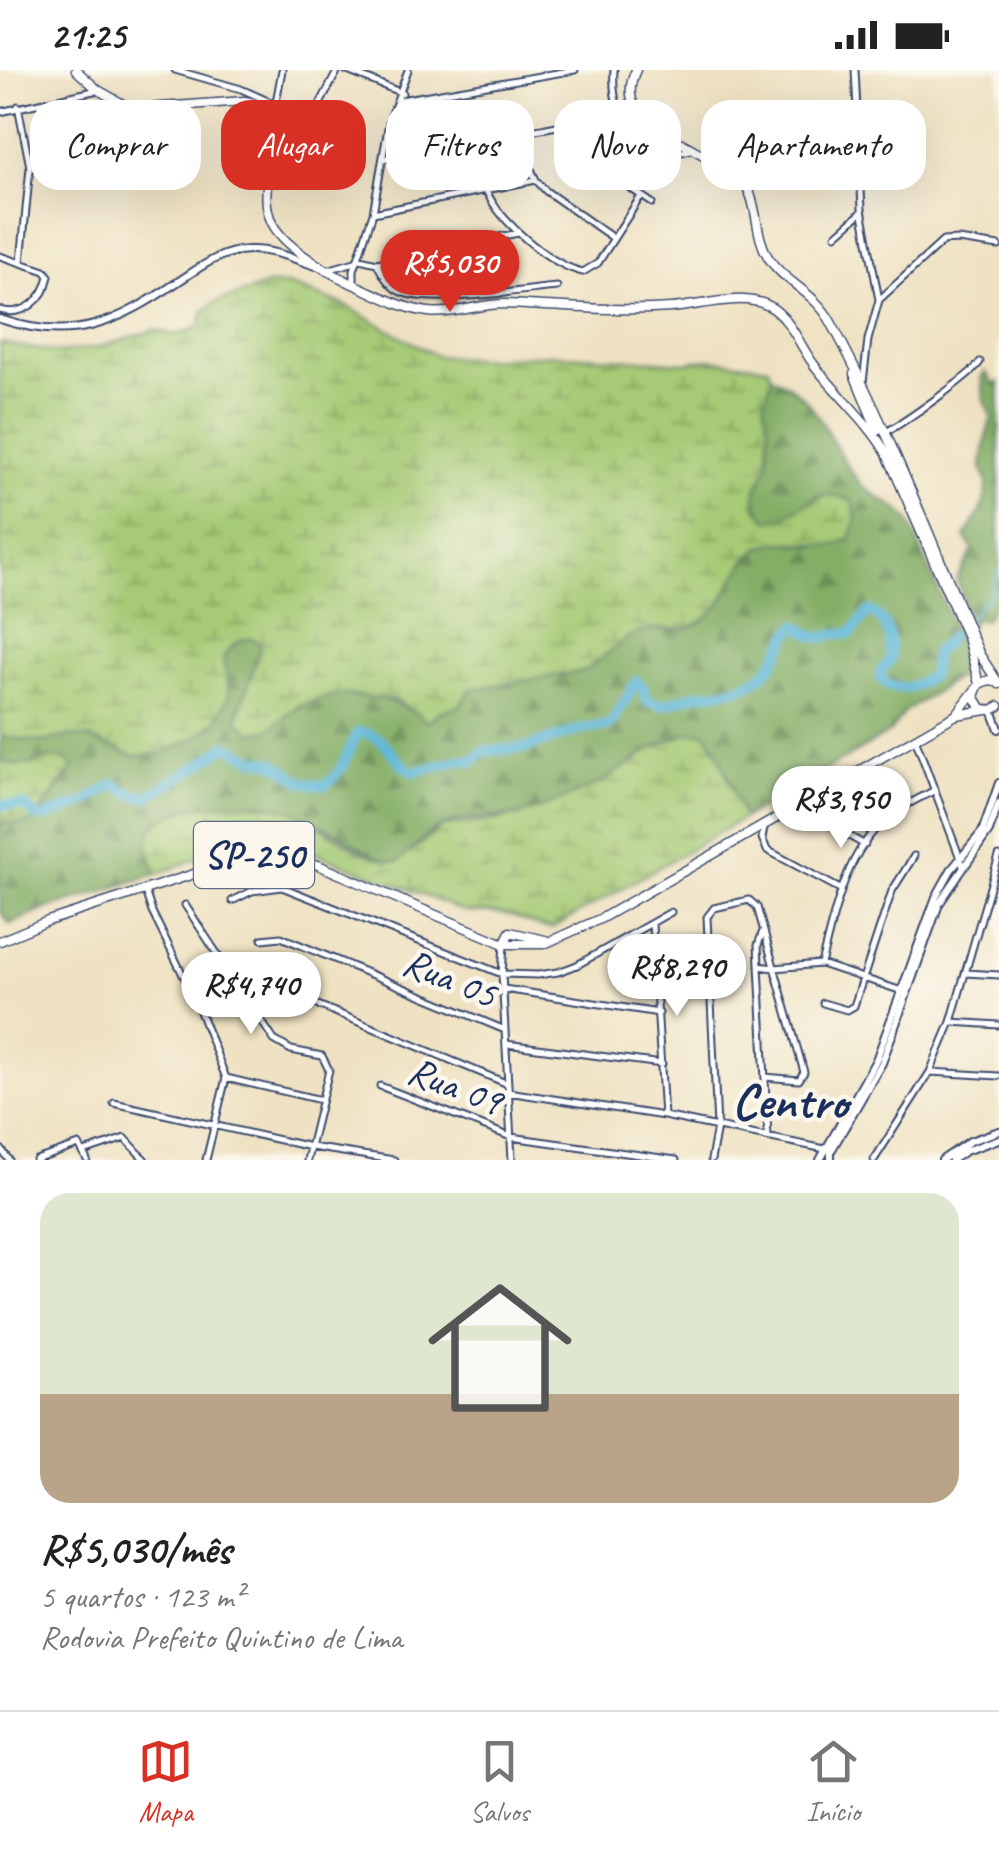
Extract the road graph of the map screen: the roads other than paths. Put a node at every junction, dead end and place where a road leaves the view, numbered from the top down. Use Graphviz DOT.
graph roads {
  1 [pos="76,70"];
  2 [pos="175,70"];
  3 [pos="282,70"];
  4 [pos="338,70"];
  5 [pos="346,70"];
  6 [pos="408,70"];
  7 [pos="575,70"];
  8 [pos="614,70"];
  9 [pos="636,70"];
  10 [pos="855,70"];
  11 [pos="530,74"];
  12 [pos="98,90"];
  13 [pos="402,93"];
  14 [pos="263,100"];
  15 [pos="276,100"];
  16 [pos="322,100"];
  17 [pos="398,100"];
  18 [pos="403,100"];
  19 [pos="617,100"];
  20 [pos="221,103"];
  21 [pos="18,106"];
  22 [pos="0,112"];
  23 [pos="386,140"];
  24 [pos="692,150"];
  25 [pos="681,154"];
  26 [pos="386,157"];
  27 [pos="383,158"];
  28 [pos="534,176"];
  29 [pos="536,180"];
  30 [pos="264,190"];
  31 [pos="486,190"];
  32 [pos="632,190"];
  33 [pos="641,196"];
  34 [pos="652,202"];
  35 [pos="373,212"];
  36 [pos="862,212"];
  37 [pos="518,232"];
  38 [pos="836,235"];
  39 [pos="613,238"];
  40 [pos="999,246"];
  41 [pos="0,256"];
  42 [pos="358,260"];
  43 [pos="21,262"];
  44 [pos="377,263"];
  45 [pos="326,270"];
  46 [pos="354,285"];
  47 [pos="557,288"];
  48 [pos="879,300"];
  49 [pos="0,310"];
  50 [pos="0,320"];
  51 [pos="980,362"];
  52 [pos="852,364"];
  53 [pos="863,382"];
  54 [pos="852,406"];
  55 [pos="874,421"];
  56 [pos="886,432"];
  57 [pos="887,454"];
  58 [pos="903,472"];
  59 [pos="999,684"];
  60 [pos="977,687"];
  61 [pos="993,709"];
  62 [pos="956,716"];
  63 [pos="999,729"];
  64 [pos="914,738"];
  65 [pos="999,784"];
  66 [pos="933,791"];
  67 [pos="999,803"];
  68 [pos="766,823"];
  69 [pos="826,823"];
  70 [pos="865,845"];
  71 [pos="914,856"];
  72 [pos="999,858"];
  73 [pos="961,864"];
  74 [pos="996,870"];
  75 [pos="999,878"];
  76 [pos="840,889"];
  77 [pos="145,891"];
  78 [pos="232,902"];
  79 [pos="186,905"];
  80 [pos="672,912"];
  81 [pos="652,923"];
  82 [pos="763,930"];
  83 [pos="262,938"];
  84 [pos="0,940"];
  85 [pos="504,944"];
  86 [pos="822,964"];
  87 [pos="758,966"];
  88 [pos="774,968"];
  89 [pos="966,973"];
  90 [pos="502,974"];
  91 [pos="999,974"];
  92 [pos="863,978"];
  93 [pos="503,989"];
  94 [pos="904,992"];
  95 [pos="822,1004"];
  96 [pos="318,1005"];
  97 [pos="659,1012"];
  98 [pos="951,1022"];
  99 [pos="999,1025"];
  100 [pos="506,1030"];
  101 [pos="506,1044"];
  102 [pos="663,1064"];
  103 [pos="930,1072"];
  104 [pos="999,1076"];
  105 [pos="226,1078"];
  106 [pos="765,1078"];
  107 [pos="380,1086"];
  108 [pos="508,1088"];
  109 [pos="321,1100"];
  110 [pos="114,1102"];
  111 [pos="664,1116"];
  112 [pos="214,1126"];
  113 [pos="718,1127"];
  114 [pos="997,1136"];
  115 [pos="512,1137"];
  116 [pos="768,1137"];
  117 [pos="972,1144"];
  118 [pos="310,1146"];
  119 [pos="2,1148"];
  120 [pos="81,1148"];
  121 [pos="999,1150"];
  122 [pos="829,1154"];
  123 [pos="8,1160"];
  124 [pos="36,1160"];
  125 [pos="87,1160"];
  126 [pos="145,1160"];
  127 [pos="206,1160"];
  128 [pos="307,1160"];
  129 [pos="394,1160"];
  130 [pos="512,1160"];
  131 [pos="676,1160"];
  132 [pos="711,1160"];
  133 [pos="820,1160"];
  134 [pos="874,1160"];
  135 [pos="942,1160"];
  136 [pos="952,1160"];
  1 -- 12 [label="main road"];
  2 -- 14 [label="street"];
  3 -- 15 [label="street"];
  4 -- 16 [label="street"];
  5 -- 13 [label="street"];
  6 -- 13 [label="street"];
  7 -- 11 [label="street"];
  8 -- 19 [label="street"];
  9 -- 24 [label="main road"];
  10 -- 36 [label="street"];
  11 -- 18 [label="street"];
  12 -- 20 [label="main road"];
  12 -- 21 [label="street"];
  13 -- 17 [label="street"];
  21 -- 22 [label="street"];
  21 -- 43 [label="street"];
  23 -- 27 [label="street"];
  24 -- 25 [label="street"];
  24 -- 52 [label="main road"];
  26 -- 27 [label="street"];
  27 -- 35 [label="street"];
  28 -- 29 [label="street"];
  29 -- 39 [label="street"];
  30 -- 45 [label="main road"];
  31 -- 35 [label="street"];
  31 -- 37 [label="street"];
  32 -- 33 [label="street"];
  33 -- 34 [label="street"];
  33 -- 39 [label="street"];
  35 -- 42 [label="street"];
  36 -- 38 [label="street"];
  36 -- 48 [label="street"];
  37 -- 39 [label="street"];
  37 -- 44 [label="street"];
  40 -- 48 [label="street"];
  41 -- 43 [label="street"];
  42 -- 44 [label="street"];
  42 -- 45 [label="street"];
  42 -- 46 [label="street"];
  43 -- 49 [label="street"];
  44 -- 47 [label="street"];
  45 -- 46 [label="main road"];
  45 -- 50 [label="main road"];
  46 -- 54 [label="main road"];
  48 -- 53 [label="street"];
  51 -- 56 [label="street"];
  52 -- 53 [label="main road"];
  52 -- 55 [label="main road"];
  53 -- 56 [label="main road"];
  54 -- 55 [label="main road"];
  54 -- 57 [label="main road"];
  55 -- 57 [label="main road"];
  55 -- 58 [label="main road"];
  56 -- 58 [label="main road"];
  57 -- 60 [label="main road"];
  58 -- 59 [label="main road"];
  59 -- 60 [label="main road"];
  60 -- 61 [label="main road"];
  60 -- 62 [label="main road"];
  61 -- 62 [label="main road"];
  61 -- 63 [label="main road"];
  62 -- 64 [label="main road"];
  64 -- 66 [label="street"];
  64 -- 68 [label="main road"];
  65 -- 73 [label="main road"];
  66 -- 70 [label="street"];
  66 -- 73 [label="street"];
  67 -- 73 [label="main road"];
  68 -- 76 [label="street"];
  68 -- 85 [label="main road"];
  69 -- 70 [label="street"];
  70 -- 76 [label="street"];
  71 -- 92 [label="street"];
  72 -- 74 [label="street"];
  73 -- 94 [label="main road"];
  74 -- 75 [label="street"];
  74 -- 89 [label="street"];
  76 -- 86 [label="street"];
  77 -- 84 [label="main road, SP-250"];
  77 -- 85 [label="main road, SP-250"];
  77 -- 105 [label="street"];
  78 -- 90 [label="street"];
  79 -- 109 [label="street"];
  80 -- 81 [label="street"];
  81 -- 90 [label="street"];
  81 -- 97 [label="street"];
  82 -- 87 [label="street"];
  82 -- 88 [label="street"];
  82 -- 113 [label="street"];
  83 -- 100 [label="street, Rua 05"];
  85 -- 90 [label="street"];
  86 -- 88 [label="street"];
  86 -- 92 [label="street"];
  87 -- 88 [label="street"];
  87 -- 106 [label="street"];
  88 -- 106 [label="street"];
  89 -- 91 [label="street"];
  89 -- 98 [label="street"];
  90 -- 93 [label="street"];
  92 -- 94 [label="street"];
  92 -- 95 [label="street"];
  93 -- 97 [label="street"];
  93 -- 100 [label="street"];
  94 -- 122 [label="main road"];
  96 -- 108 [label="street"];
  97 -- 102 [label="street"];
  98 -- 99 [label="street"];
  98 -- 103 [label="street"];
  100 -- 101 [label="street"];
  101 -- 102 [label="street"];
  101 -- 108 [label="street"];
  102 -- 111 [label="street"];
  103 -- 104 [label="street"];
  103 -- 134 [label="street"];
  105 -- 109 [label="street"];
  105 -- 112 [label="street"];
  106 -- 116 [label="street"];
  107 -- 115 [label="street, Rua 09"];
  108 -- 111 [label="street"];
  108 -- 115 [label="street"];
  109 -- 118 [label="street"];
  110 -- 112 [label="street"];
  111 -- 113 [label="street"];
  112 -- 118 [label="street"];
  112 -- 127 [label="street"];
  113 -- 116 [label="street"];
  113 -- 132 [label="street"];
  114 -- 117 [label="main road"];
  114 -- 121 [label="street"];
  115 -- 130 [label="street"];
  115 -- 131 [label="street, Rua 09"];
  116 -- 122 [label="street"];
  117 -- 135 [label="main road"];
  117 -- 136 [label="main road"];
  118 -- 128 [label="street"];
  118 -- 129 [label="street"];
  119 -- 123 [label="street"];
  120 -- 124 [label="street"];
  120 -- 125 [label="street"];
  120 -- 126 [label="street"];
  122 -- 133 [label="main road"];
}
